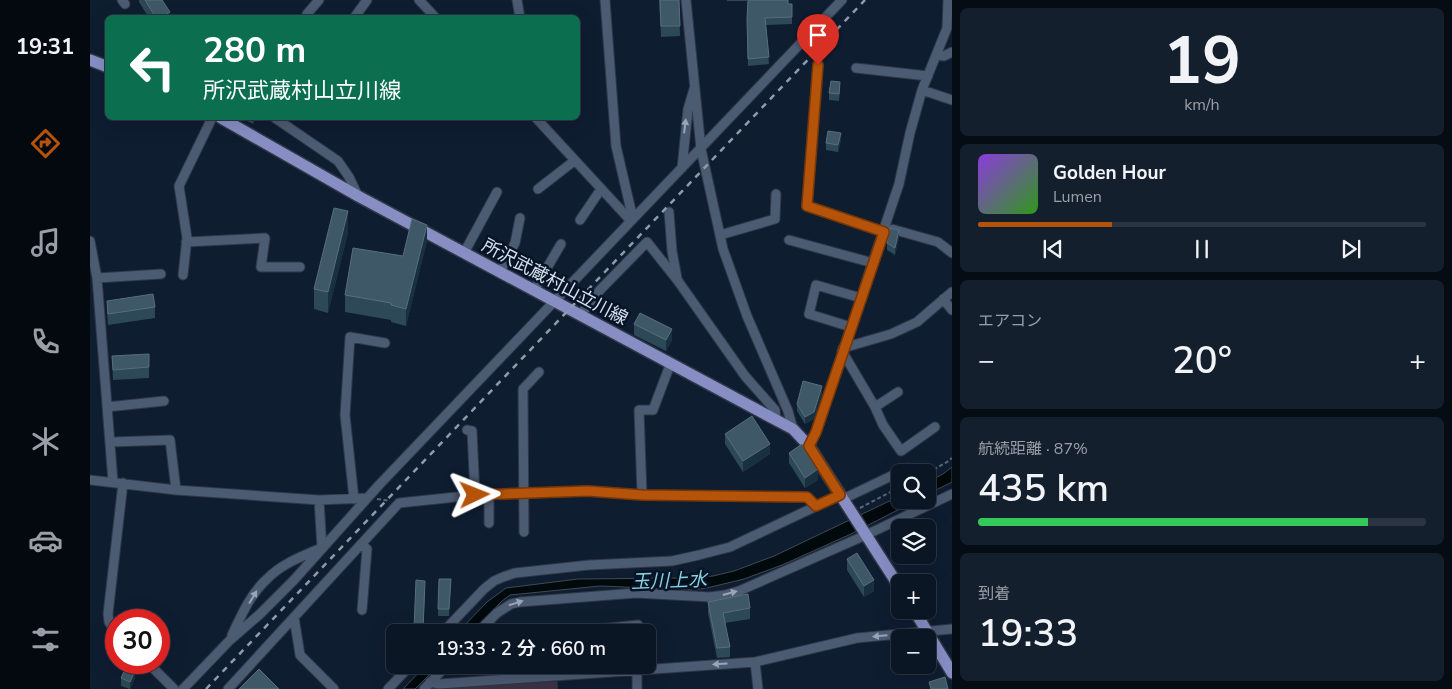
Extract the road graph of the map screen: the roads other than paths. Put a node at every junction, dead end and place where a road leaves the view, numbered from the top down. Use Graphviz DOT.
graph roads {
  1 [pos="319,0"];
  2 [pos="368,0"];
  3 [pos="419,0"];
  4 [pos="517,0"];
  5 [pos="605,0"];
  6 [pos="686,0"];
  7 [pos="842,0"];
  8 [pos="948,0"];
  9 [pos="307,14"];
  10 [pos="356,15"];
  11 [pos="433,15"];
  12 [pos="520,15"];
  13 [pos="952,52"];
  14 [pos="936,55"];
  15 [pos="90,60"];
  16 [pos="818,65"];
  17 [pos="105,66"];
  18 [pos="856,68"];
  19 [pos="928,76"];
  20 [pos="695,86"];
  21 [pos="922,90"];
  22 [pos="952,100"];
  23 [pos="211,120"];
  24 [pos="225,120"];
  25 [pos="278,120"];
  26 [pos="538,120"];
  27 [pos="701,149"];
  28 [pos="574,160"];
  29 [pos="682,168"];
  30 [pos="538,188"];
  31 [pos="602,190"];
  32 [pos="496,192"];
  33 [pos="776,194"];
  34 [pos="358,196"];
  35 [pos="669,212"];
  36 [pos="520,218"];
  37 [pos="580,220"];
  38 [pos="632,220"];
  39 [pos="885,229"];
  40 [pos="720,235"];
  41 [pos="789,240"];
  42 [pos="90,242"];
  43 [pos="186,242"];
  44 [pos="561,244"];
  45 [pos="464,253"];
  46 [pos="952,253"];
  47 [pos="873,263"];
  48 [pos="300,267"];
  49 [pos="94,272"];
  50 [pos="500,272"];
  51 [pos="161,274"];
  52 [pos="183,275"];
  53 [pos="678,281"];
  54 [pos="534,290"];
  55 [pos="952,292"];
  56 [pos="861,298"];
  57 [pos="943,299"];
  58 [pos="555,301"];
  59 [pos="952,310"];
  60 [pos="581,314"];
  61 [pos="851,327"];
  62 [pos="385,343"];
  63 [pos="843,350"];
  64 [pos="670,365"];
  65 [pos="539,372"];
  66 [pos="898,392"];
  67 [pos="164,401"];
  68 [pos="875,407"];
  69 [pos="107,408"];
  70 [pos="776,420"];
  71 [pos="935,427"];
  72 [pos="792,429"];
  73 [pos="467,430"];
  74 [pos="111,442"];
  75 [pos="809,446"];
  76 [pos="891,477"];
  77 [pos="90,480"];
  78 [pos="118,482"];
  79 [pos="176,490"];
  80 [pos="525,493"];
  81 [pos="489,494"];
  82 [pos="952,494"];
  83 [pos="475,495"];
  84 [pos="642,495"];
  85 [pos="367,498"];
  86 [pos="354,499"];
  87 [pos="319,500"];
  88 [pos="845,503"];
  89 [pos="816,506"];
  90 [pos="489,523"];
  91 [pos="524,532"];
  92 [pos="865,533"];
  93 [pos="361,544"];
  94 [pos="322,548"];
  95 [pos="891,574"];
  96 [pos="108,609"];
  97 [pos="362,610"];
  98 [pos="294,617"];
  99 [pos="451,624"];
  100 [pos="487,624"];
  101 [pos="952,629"];
  102 [pos="936,631"];
  103 [pos="891,635"];
  104 [pos="230,640"];
  105 [pos="936,646"];
  106 [pos="755,662"];
  107 [pos="656,666"];
  108 [pos="952,673"];
  109 [pos="159,674"];
  110 [pos="402,674"];
  111 [pos="526,674"];
  112 [pos="547,674"];
  113 [pos="640,674"];
  114 [pos="526,677"];
  115 [pos="437,685"];
  116 [pos="174,689"];
  117 [pos="183,689"];
  118 [pos="228,689"];
  119 [pos="334,689"];
  120 [pos="388,689"];
  121 [pos="424,689"];
  122 [pos="637,689"];
  123 [pos="758,689"];
  1 -- 9 [label="street"];
  2 -- 10 [label="street"];
  3 -- 11 [label="street"];
  4 -- 12 [label="street"];
  5 -- 38 [label="street"];
  6 -- 20 [label="street"];
  7 -- 27 [label="street"];
  8 -- 14 [label="street"];
  13 -- 14 [label="street"];
  14 -- 19 [label="street"];
  15 -- 17 [label="main road"];
  16 -- 39 [label="street"];
  18 -- 19 [label="street"];
  19 -- 21 [label="street"];
  20 -- 27 [label="street"];
  29 -- 20 [label="street, one-way"];
  21 -- 22 [label="street"];
  21 -- 39 [label="street"];
  23 -- 43 [label="street"];
  24 -- 34 [label="main road, 所沢武蔵村山立川線"];
  25 -- 34 [label="street"];
  26 -- 28 [label="street"];
  27 -- 29 [label="street"];
  27 -- 40 [label="street"];
  28 -- 30 [label="street"];
  28 -- 31 [label="street"];
  29 -- 38 [label="street"];
  31 -- 37 [label="street"];
  31 -- 38 [label="street"];
  32 -- 45 [label="street"];
  33 -- 40 [label="street"];
  34 -- 45 [label="main road, 所沢武蔵村山立川線"];
  35 -- 53 [label="street"];
  36 -- 50 [label="street"];
  38 -- 58 [label="street"];
  39 -- 46 [label="street"];
  39 -- 47 [label="street"];
  40 -- 72 [label="street"];
  41 -- 47 [label="street"];
  42 -- 49 [label="street"];
  43 -- 48 [label="street"];
  43 -- 52 [label="street"];
  44 -- 54 [label="street"];
  45 -- 50 [label="main road, 所沢武蔵村山立川線"];
  47 -- 56 [label="street"];
  49 -- 51 [label="street"];
  49 -- 69 [label="street"];
  50 -- 54 [label="main road, 所沢武蔵村山立川線"];
  53 -- 60 [label="street"];
  53 -- 70 [label="street"];
  54 -- 58 [label="main road, 所沢武蔵村山立川線"];
  55 -- 57 [label="street"];
  56 -- 61 [label="street"];
  56 -- 61 [label="street"];
  57 -- 59 [label="street"];
  57 -- 63 [label="street"];
  58 -- 60 [label="main road, 所沢武蔵村山立川線"];
  58 -- 85 [label="street"];
  60 -- 64 [label="main road, 所沢武蔵村山立川線"];
  61 -- 63 [label="street"];
  62 -- 86 [label="street"];
  63 -- 68 [label="street"];
  63 -- 75 [label="street"];
  64 -- 70 [label="main road, 所沢武蔵村山立川線"];
  64 -- 84 [label="street"];
  65 -- 80 [label="street"];
  66 -- 68 [label="street"];
  67 -- 69 [label="street"];
  68 -- 71 [label="street"];
  69 -- 74 [label="street"];
  70 -- 72 [label="main road, 所沢武蔵村山立川線"];
  72 -- 75 [label="main road, 所沢武蔵村山立川線"];
  73 -- 83 [label="street"];
  74 -- 78 [label="street"];
  74 -- 79 [label="street"];
  75 -- 88 [label="main road, 所沢武蔵村山立川線"];
  76 -- 88 [label="street"];
  77 -- 78 [label="street"];
  78 -- 79 [label="street"];
  78 -- 96 [label="street"];
  79 -- 87 [label="street"];
  80 -- 81 [label="street"];
  80 -- 84 [label="street"];
  80 -- 91 [label="street"];
  81 -- 83 [label="street"];
  81 -- 90 [label="street"];
  82 -- 92 [label="street"];
  83 -- 93 [label="street"];
  84 -- 89 [label="street"];
  85 -- 86 [label="street"];
  85 -- 94 [label="street"];
  86 -- 87 [label="street"];
  87 -- 94 [label="street"];
  88 -- 89 [label="street"];
  88 -- 92 [label="main road, 所沢武蔵村山立川線"];
  89 -- 99 [label="street"];
  92 -- 95 [label="main road"];
  100 -- 92 [label="street, one-way"];
  93 -- 97 [label="street"];
  93 -- 98 [label="street"];
  94 -- 104 [label="street"];
  104 -- 94 [label="street, one-way"];
  98 -- 118 [label="street"];
  98 -- 119 [label="street"];
  101 -- 102 [label="street"];
  103 -- 106 [label="street, one-way"];
  104 -- 117 [label="street"];
  105 -- 108 [label="main road"];
  106 -- 107 [label="street, one-way"];
  106 -- 123 [label="street"];
  109 -- 116 [label="street"];
  110 -- 120 [label="street"];
  111 -- 114 [label="street"];
  112 -- 114 [label="street"];
  113 -- 122 [label="street"];
  114 -- 115 [label="street"];
  115 -- 121 [label="street"];
}
